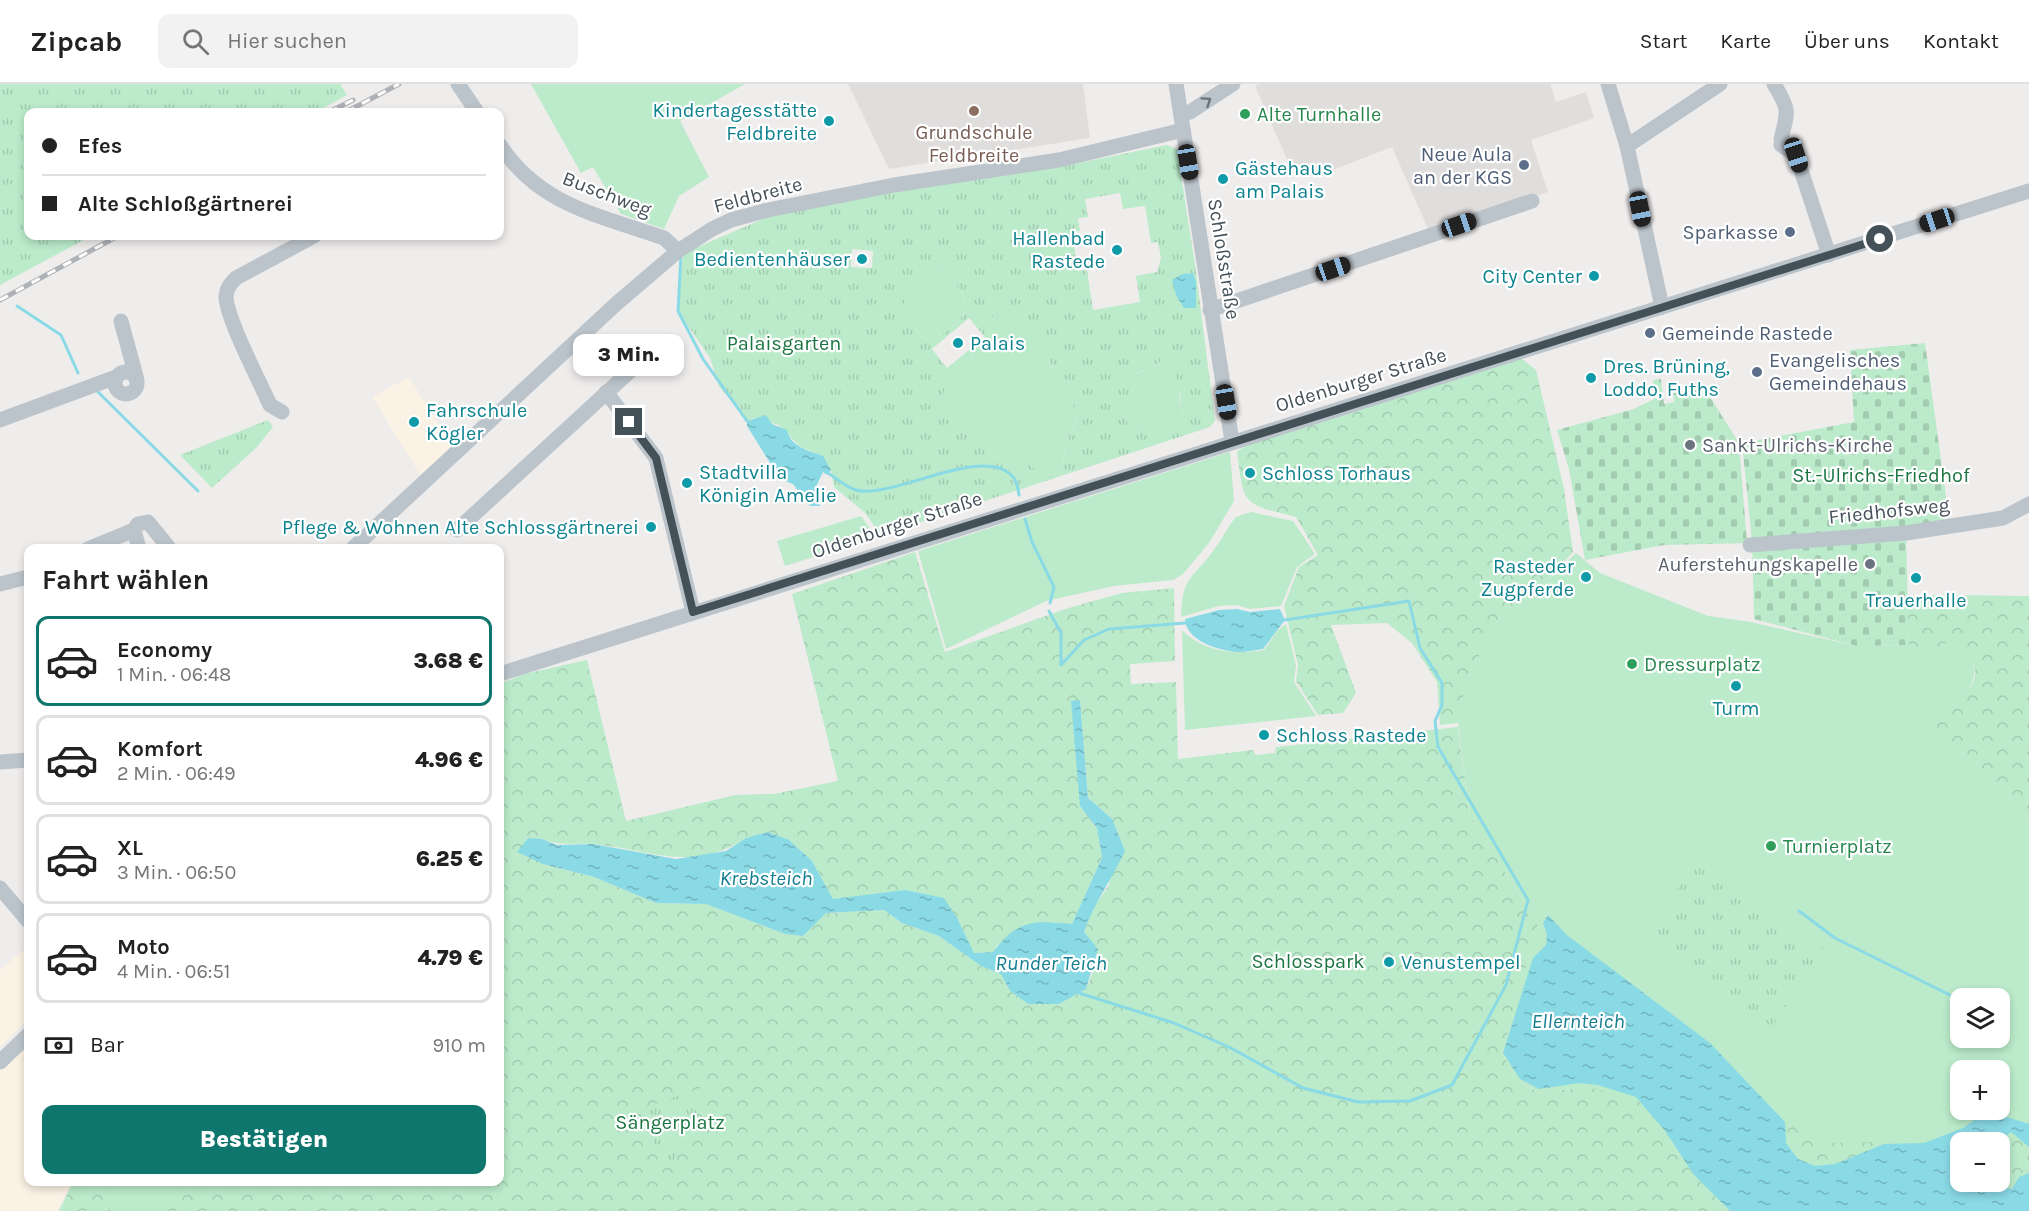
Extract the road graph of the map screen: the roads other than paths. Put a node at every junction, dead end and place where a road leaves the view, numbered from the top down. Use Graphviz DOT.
graph roads {
  1 [pos="458,84"];
  2 [pos="1176,84"];
  3 [pos="1233,84"];
  4 [pos="1608,84"];
  5 [pos="1720,84"];
  6 [pos="1774,84"];
  7 [pos="474,108"];
  8 [pos="1182,122"];
  9 [pos="1627,146"];
  10 [pos="504,151"];
  11 [pos="2029,191"];
  12 [pos="1532,201"];
  13 [pos="307,240"];
  14 [pos="678,251"];
  15 [pos="1829,255"];
  16 [pos="1662,306"];
  17 [pos="1210,310"];
  18 [pos="121,321"];
  19 [pos="652,351"];
  20 [pos="606,392"];
  21 [pos="282,412"];
  22 [pos="0,420"];
  23 [pos="1232,441"];
  24 [pos="2029,504"];
  25 [pos="134,530"];
  26 [pos="457,530"];
  27 [pos="100,544"];
  28 [pos="138,544"];
  29 [pos="166,544"];
  30 [pos="357,544"];
  31 [pos="1750,545"];
  32 [pos="24,578"];
  33 [pos="0,584"];
  34 [pos="693,612"];
  35 [pos="504,673"];
  36 [pos="24,760"];
  37 [pos="0,762"];
  38 [pos="0,888"];
  39 [pos="24,916"];
  40 [pos="24,1039"];
  41 [pos="0,1062"];
  1 -- 7 [label="street"];
  2 -- 8 [label="street, Schloßstraße"];
  8 -- 3 [label="street, Feldbreite, one-way"];
  4 -- 9 [label="street"];
  5 -- 9 [label="street"];
  6 -- 15 [label="street"];
  8 -- 14 [label="street, Feldbreite"];
  8 -- 17 [label="street, Schloßstraße"];
  9 -- 16 [label="street"];
  10 -- 14 [label="street, Buschweg"];
  11 -- 15 [label="street, Oldenburger Straße"];
  12 -- 17 [label="street"];
  13 -- 21 [label="street"];
  14 -- 30 [label="street, Feldbreite"];
  15 -- 16 [label="street, Oldenburger Straße"];
  16 -- 23 [label="street, Oldenburger Straße"];
  17 -- 23 [label="street, Schloßstraße"];
  18 -- 22 [label="street"];
  19 -- 20 [label="street"];
  20 -- 26 [label="street"];
  20 -- 34 [label="street"];
  23 -- 34 [label="street, Oldenburger Straße"];
  24 -- 31 [label="street, Friedhofsweg"];
  25 -- 27 [label="street"];
  25 -- 28 [label="street"];
  25 -- 29 [label="street"];
  32 -- 33 [label="street"];
  34 -- 35 [label="street, Oldenburger Straße"];
  36 -- 37 [label="street"];
  38 -- 39 [label="street"];
  40 -- 41 [label="street"];
}
